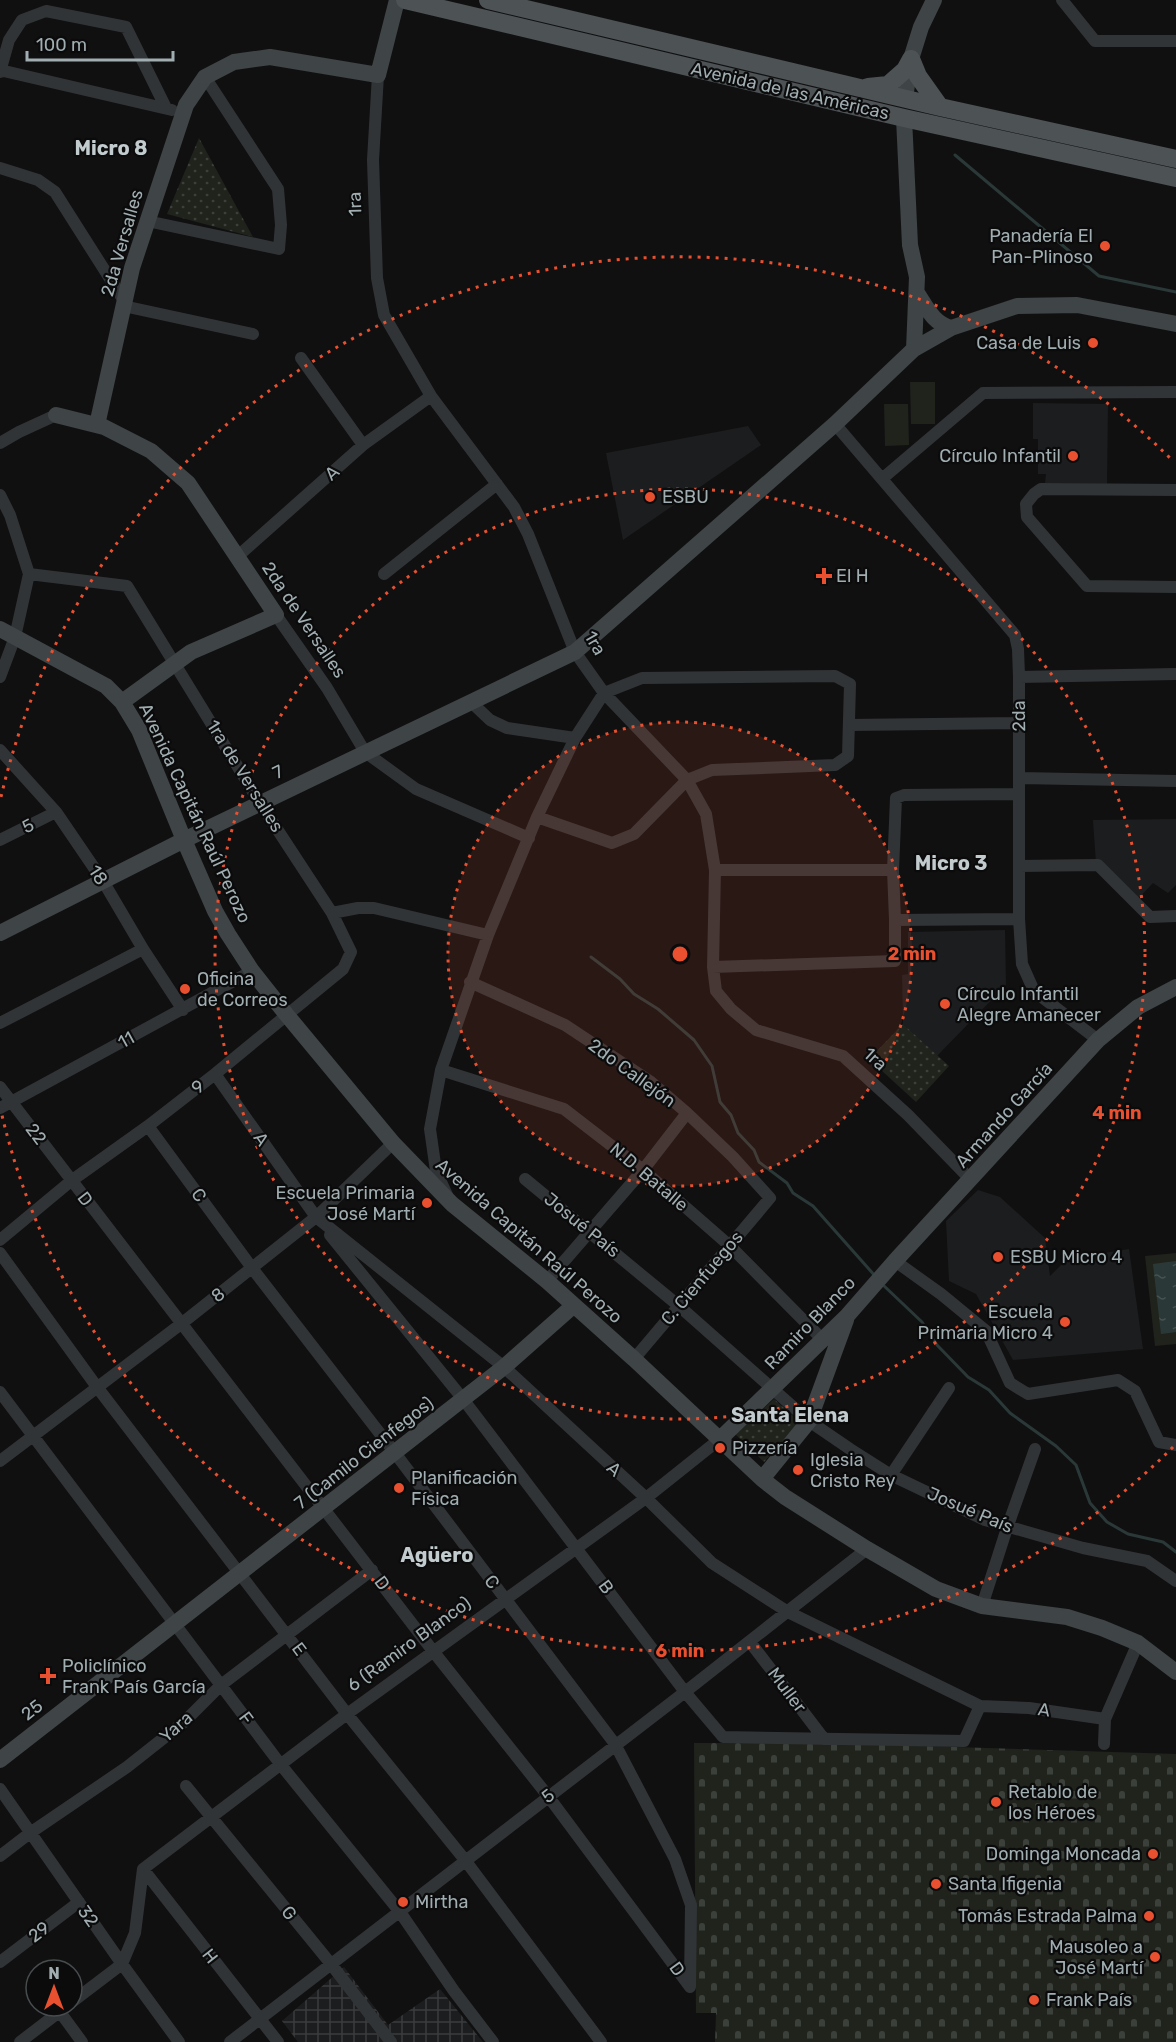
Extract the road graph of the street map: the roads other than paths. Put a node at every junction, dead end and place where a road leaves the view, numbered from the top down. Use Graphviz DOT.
graph roads {
  1 [pos="397,0"];
  2 [pos="405,0"];
  3 [pos="488,0"];
  4 [pos="934,0"];
  5 [pos="1062,0"];
  6 [pos="1176,41"];
  7 [pos="911,59"];
  8 [pos="0,71"];
  9 [pos="378,75"];
  10 [pos="205,77"];
  11 [pos="861,88"];
  12 [pos="905,98"];
  13 [pos="940,107"];
  14 [pos="166,108"];
  15 [pos="182,114"];
  16 [pos="903,118"];
  17 [pos="1176,159"];
  18 [pos="0,168"];
  19 [pos="1176,178"];
  20 [pos="147,221"];
  21 [pos="917,293"];
  22 [pos="124,302"];
  23 [pos="1176,324"];
  24 [pos="951,328"];
  25 [pos="253,334"];
  26 [pos="914,349"];
  27 [pos="301,358"];
  28 [pos="1176,392"];
  29 [pos="431,396"];
  30 [pos="56,415"];
  31 [pos="835,424"];
  32 [pos="97,425"];
  33 [pos="0,443"];
  34 [pos="363,444"];
  35 [pos="883,478"];
  36 [pos="497,484"];
  37 [pos="1176,490"];
  38 [pos="0,495"];
  39 [pos="238,556"];
  40 [pos="29,574"];
  41 [pos="384,574"];
  42 [pos="1176,587"];
  43 [pos="276,615"];
  44 [pos="7,633"];
  45 [pos="575,652"];
  46 [pos="175,663"];
  47 [pos="1176,674"];
  48 [pos="0,677"];
  49 [pos="1019,677"];
  50 [pos="604,693"];
  51 [pos="470,701"];
  52 [pos="122,702"];
  53 [pos="1019,723"];
  54 [pos="849,725"];
  55 [pos="575,738"];
  56 [pos="1,751"];
  57 [pos="365,752"];
  58 [pos="1020,778"];
  59 [pos="687,780"];
  60 [pos="1176,781"];
  61 [pos="1019,794"];
  62 [pos="260,803"];
  63 [pos="56,812"];
  64 [pos="537,817"];
  65 [pos="529,838"];
  66 [pos="0,840"];
  67 [pos="183,840"];
  68 [pos="1019,866"];
  69 [pos="715,870"];
  70 [pos="893,870"];
  71 [pos="103,880"];
  72 [pos="332,913"];
  73 [pos="1176,916"];
  74 [pos="1019,919"];
  75 [pos="895,920"];
  76 [pos="0,933"];
  77 [pos="488,935"];
  78 [pos="143,949"];
  79 [pos="713,967"];
  80 [pos="252,971"];
  81 [pos="470,982"];
  82 [pos="1176,987"];
  83 [pos="183,1010"];
  84 [pos="286,1014"];
  85 [pos="0,1023"];
  86 [pos="1098,1040"];
  87 [pos="441,1070"];
  88 [pos="214,1074"];
  89 [pos="0,1088"];
  90 [pos="12,1102"];
  91 [pos="0,1108"];
  92 [pos="687,1113"];
  93 [pos="148,1126"];
  94 [pos="393,1143"];
  95 [pos="643,1170"];
  96 [pos="525,1179"];
  97 [pos="971,1180"];
  98 [pos="72,1181"];
  99 [pos="770,1198"];
  100 [pos="452,1204"];
  101 [pos="316,1217"];
  102 [pos="590,1231"];
  103 [pos="0,1240"];
  104 [pos="730,1246"];
  105 [pos="0,1253"];
  106 [pos="891,1266"];
  107 [pos="252,1268"];
  108 [pos="547,1281"];
  109 [pos="874,1286"];
  110 [pos="573,1306"];
  111 [pos="679,1306"];
  112 [pos="847,1316"];
  113 [pos="181,1324"];
  114 [pos="823,1340"];
  115 [pos="634,1359"];
  116 [pos="504,1367"];
  117 [pos="97,1387"];
  118 [pos="774,1388"];
  119 [pos="949,1388"];
  120 [pos="0,1392"];
  121 [pos="464,1399"];
  122 [pos="809,1421"];
  123 [pos="34,1435"];
  124 [pos="720,1439"];
  125 [pos="1176,1445"];
  126 [pos="1035,1449"];
  127 [pos="395,1453"];
  128 [pos="0,1461"];
  129 [pos="891,1475"];
  130 [pos="762,1479"];
  131 [pos="646,1498"];
  132 [pos="325,1508"];
  133 [pos="1007,1528"];
  134 [pos="576,1548"];
  135 [pos="867,1549"];
  136 [pos="372,1570"];
  137 [pos="240,1572"];
  138 [pos="1176,1581"];
  139 [pos="504,1599"];
  140 [pos="982,1606"];
  141 [pos="788,1612"];
  142 [pos="174,1626"];
  143 [pos="289,1635"];
  144 [pos="750,1642"];
  145 [pos="1138,1643"];
  146 [pos="433,1651"];
  147 [pos="1175,1669"];
  148 [pos="221,1685"];
  149 [pos="685,1692"];
  150 [pos="980,1706"];
  151 [pos="347,1714"];
  152 [pos="1105,1719"];
  153 [pos="824,1739"];
  154 [pos="615,1744"];
  155 [pos="1104,1744"];
  156 [pos="0,1760"];
  157 [pos="281,1765"];
  158 [pos="186,1786"];
  159 [pos="0,1789"];
  160 [pos="548,1796"];
  161 [pos="212,1818"];
  162 [pos="30,1833"];
  163 [pos="0,1856"];
  164 [pos="465,1860"];
  165 [pos="143,1869"];
  166 [pos="79,1902"];
  167 [pos="400,1912"];
  168 [pos="0,1962"];
  169 [pos="122,1964"];
  170 [pos="331,1964"];
  171 [pos="690,1987"];
  172 [pos="84,1993"];
  173 [pos="51,2018"];
  174 [pos="68,2018"];
  175 [pos="259,2019"];
  176 [pos="20,2042"];
  177 [pos="82,2042"];
  178 [pos="179,2042"];
  179 [pos="230,2042"];
  180 [pos="278,2042"];
  181 [pos="391,2042"];
  182 [pos="493,2042"];
  183 [pos="601,2042"];
  1 -- 9 [label="main road, 1ra"];
  2 -- 16 [label="main road, Avenida de las Américas"];
  3 -- 11 [label="main road, Avenida de las Américas"];
  4 -- 7 [label="main road"];
  5 -- 6 [label="street"];
  7 -- 11 [label="main road"];
  7 -- 12 [label="main road"];
  7 -- 13 [label="main road"];
  8 -- 14 [label="street"];
  8 -- 14 [label="street"];
  9 -- 10 [label="main road, 2da Versalles"];
  9 -- 29 [label="street, 1ra"];
  10 -- 15 [label="main road, 2da Versalles"];
  10 -- 20 [label="street"];
  11 -- 12 [label="main road, Avenida de las Américas"];
  12 -- 13 [label="main road, Avenida de las Américas"];
  12 -- 16 [label="main road"];
  13 -- 17 [label="main road, Avenida de las Américas"];
  14 -- 15 [label="street"];
  15 -- 20 [label="main road, 2da Versalles"];
  16 -- 19 [label="main road, Avenida de las Américas"];
  16 -- 21 [label="main road"];
  18 -- 22 [label="street"];
  20 -- 22 [label="main road, 2da Versalles"];
  21 -- 24 [label="main road"];
  21 -- 26 [label="main road"];
  22 -- 25 [label="street"];
  22 -- 32 [label="main road, 2da Versalles"];
  23 -- 24 [label="main road, 7"];
  24 -- 26 [label="main road, 7"];
  26 -- 31 [label="main road, 7"];
  27 -- 34 [label="street"];
  28 -- 35 [label="street"];
  29 -- 34 [label="street, A"];
  29 -- 36 [label="street, 1ra"];
  30 -- 32 [label="main road, 2da de Versalles"];
  30 -- 33 [label="street"];
  31 -- 35 [label="street, 2da"];
  31 -- 45 [label="main road, 7"];
  32 -- 39 [label="main road, 2da de Versalles"];
  34 -- 39 [label="street, A"];
  35 -- 49 [label="street, 2da"];
  36 -- 41 [label="street"];
  36 -- 45 [label="street, 1ra"];
  37 -- 42 [label="street"];
  38 -- 40 [label="street"];
  39 -- 43 [label="main road, 2da de Versalles"];
  40 -- 44 [label="street"];
  40 -- 46 [label="street, 1ra de Versalles"];
  43 -- 46 [label="main road"];
  43 -- 57 [label="street, 2da de Versalles"];
  44 -- 48 [label="street"];
  44 -- 52 [label="main road, Avenida Capitán Raúl Perozo"];
  45 -- 50 [label="street, 1ra"];
  45 -- 51 [label="main road, 7"];
  46 -- 52 [label="main road"];
  46 -- 62 [label="street, 1ra de Versalles"];
  47 -- 49 [label="street"];
  49 -- 53 [label="street, 2da"];
  50 -- 54 [label="street"];
  50 -- 55 [label="street"];
  50 -- 59 [label="street, 1ra"];
  51 -- 55 [label="street"];
  51 -- 57 [label="main road, 7"];
  52 -- 67 [label="main road, Avenida Capitán Raúl Perozo"];
  53 -- 54 [label="street"];
  53 -- 58 [label="street, 2da"];
  54 -- 59 [label="street"];
  55 -- 64 [label="street"];
  56 -- 63 [label="street, 18"];
  57 -- 62 [label="main road, 7"];
  57 -- 65 [label="street, 2da de Versalles"];
  58 -- 60 [label="street"];
  58 -- 61 [label="street, 2da"];
  59 -- 64 [label="street"];
  59 -- 69 [label="street, 1ra"];
  61 -- 68 [label="street, 2da"];
  61 -- 70 [label="street"];
  62 -- 67 [label="main road, 7"];
  62 -- 72 [label="street, 1ra de Versalles"];
  63 -- 66 [label="street, 5"];
  63 -- 71 [label="street, 18"];
  64 -- 65 [label="street"];
  65 -- 77 [label="street"];
  67 -- 71 [label="main road, 7"];
  67 -- 80 [label="main road, Avenida Capitán Raúl Perozo"];
  68 -- 73 [label="street"];
  68 -- 74 [label="street, 2da"];
  69 -- 70 [label="street"];
  69 -- 79 [label="street, 1ra"];
  70 -- 75 [label="street"];
  71 -- 76 [label="main road, 7"];
  71 -- 78 [label="street, 18"];
  72 -- 77 [label="street"];
  72 -- 84 [label="street, 9"];
  74 -- 75 [label="street"];
  74 -- 86 [label="street, 2da"];
  75 -- 79 [label="street"];
  77 -- 81 [label="street"];
  78 -- 83 [label="street, 18"];
  78 -- 85 [label="street"];
  79 -- 97 [label="street, 1ra"];
  80 -- 83 [label="street, 11"];
  80 -- 84 [label="main road, Avenida Capitán Raúl Perozo"];
  81 -- 87 [label="street"];
  81 -- 92 [label="street, 2do Callejón"];
  82 -- 86 [label="main road, Armando García"];
  83 -- 90 [label="street, 11"];
  84 -- 88 [label="street, 9"];
  84 -- 94 [label="main road, Avenida Capitán Raúl Perozo"];
  86 -- 97 [label="main road, Armando García"];
  87 -- 95 [label="street, N.D. Batalle"];
  87 -- 100 [label="street"];
  88 -- 93 [label="street, 9"];
  88 -- 101 [label="street, A"];
  89 -- 90 [label="street, 22"];
  90 -- 91 [label="street, 11"];
  90 -- 98 [label="street, 22"];
  92 -- 95 [label="street"];
  92 -- 99 [label="street, 2do Callejón"];
  93 -- 98 [label="street, 9"];
  93 -- 107 [label="street, C"];
  94 -- 100 [label="main road, Avenida Capitán Raúl Perozo"];
  94 -- 101 [label="street, 8"];
  95 -- 102 [label="street"];
  95 -- 104 [label="street, N.D. Batalle"];
  96 -- 102 [label="street, Josué País"];
  97 -- 106 [label="main road, Armando García"];
  98 -- 103 [label="street, 9"];
  98 -- 113 [label="street, D"];
  99 -- 104 [label="street, C. Cienfuegos"];
  100 -- 108 [label="main road, Avenida Capitán Raúl Perozo"];
  101 -- 107 [label="street, 8"];
  101 -- 116 [label="street, A"];
  101 -- 121 [label="street, B"];
  102 -- 108 [label="street"];
  102 -- 111 [label="street, Josué País"];
  104 -- 111 [label="street, C. Cienfuegos"];
  104 -- 114 [label="street, N.D. Batalle"];
  105 -- 117 [label="street, E"];
  106 -- 109 [label="main road, Armando García"];
  106 -- 125 [label="street"];
  107 -- 113 [label="street, 8"];
  107 -- 127 [label="street, C"];
  108 -- 110 [label="main road, Avenida Capitán Raúl Perozo"];
  109 -- 112 [label="main road, Ramiro Blanco"];
  110 -- 115 [label="main road, Avenida Capitán Raúl Perozo"];
  110 -- 116 [label="main road, 7 (Camilo Cienfegos)"];
  111 -- 115 [label="street, C. Cienfuegos"];
  111 -- 118 [label="street, Josué País"];
  112 -- 114 [label="main road, Ramiro Blanco"];
  112 -- 122 [label="main road"];
  113 -- 117 [label="street, 8"];
  113 -- 132 [label="street, D"];
  114 -- 118 [label="main road, Ramiro Blanco"];
  115 -- 124 [label="main road, Avenida Capitán Raúl Perozo"];
  116 -- 121 [label="main road, 7 (Camilo Cienfegos)"];
  116 -- 131 [label="street, A"];
  117 -- 123 [label="street, 8"];
  117 -- 137 [label="street, E"];
  118 -- 122 [label="street, Josué País"];
  118 -- 124 [label="main road, 6 (Ramiro Blanco)"];
  119 -- 129 [label="street"];
  120 -- 123 [label="street, F"];
  121 -- 127 [label="main road, 7 (Camilo Cienfegos)"];
  121 -- 134 [label="street, B"];
  122 -- 129 [label="street, Josué País"];
  122 -- 130 [label="main road"];
  123 -- 128 [label="street, 8"];
  123 -- 142 [label="street, F"];
  124 -- 130 [label="main road, Avenida Capitán Raúl Perozo"];
  124 -- 131 [label="street, 6 (Ramiro Blanco)"];
  126 -- 133 [label="street"];
  127 -- 132 [label="main road, 7 (Camilo Cienfegos)"];
  127 -- 139 [label="street, C"];
  129 -- 133 [label="street, Josué País"];
  130 -- 135 [label="main road, Avenida Capitán Raúl Perozo"];
  131 -- 134 [label="street, 6 (Ramiro Blanco)"];
  131 -- 141 [label="street, A"];
  132 -- 136 [label="street, D"];
  132 -- 137 [label="main road, 7 (Camilo Cienfegos)"];
  133 -- 138 [label="street, Josué País"];
  133 -- 140 [label="street"];
  134 -- 139 [label="street, 6 (Ramiro Blanco)"];
  134 -- 149 [label="street, B"];
  135 -- 140 [label="main road, Avenida Capitán Raúl Perozo"];
  135 -- 141 [label="street, 5"];
  136 -- 143 [label="street, Yara"];
  136 -- 146 [label="street, D"];
  137 -- 142 [label="main road, 7 (Camilo Cienfegos)"];
  137 -- 143 [label="street, E"];
  139 -- 146 [label="street, 6 (Ramiro Blanco)"];
  139 -- 154 [label="street, C"];
  140 -- 145 [label="main road, Avenida Capitán Raúl Perozo"];
  141 -- 144 [label="street, 5"];
  141 -- 150 [label="street, A"];
  142 -- 148 [label="street, F"];
  142 -- 156 [label="main road, 25"];
  143 -- 148 [label="street, Yara"];
  143 -- 151 [label="street, E"];
  144 -- 149 [label="street, 5"];
  144 -- 153 [label="street, Muller"];
  145 -- 147 [label="main road, Avenida Capitán Raúl Perozo"];
  145 -- 152 [label="street"];
  146 -- 151 [label="street, 6 (Ramiro Blanco)"];
  146 -- 160 [label="street, D"];
  148 -- 157 [label="street, F"];
  148 -- 162 [label="street, Yara"];
  149 -- 153 [label="street, B"];
  149 -- 154 [label="street, 5"];
  150 -- 152 [label="street, A"];
  150 -- 153 [label="street, B"];
  151 -- 157 [label="street, 6 (Ramiro Blanco)"];
  151 -- 164 [label="street, E"];
  152 -- 155 [label="street"];
  154 -- 160 [label="street, 5"];
  154 -- 171 [label="street, C"];
  157 -- 161 [label="street, 6 (Ramiro Blanco)"];
  157 -- 167 [label="street, F"];
  158 -- 161 [label="street, G"];
  159 -- 162 [label="street, 32"];
  160 -- 164 [label="street, 5"];
  160 -- 171 [label="street, D"];
  161 -- 165 [label="street, 6 (Ramiro Blanco)"];
  161 -- 170 [label="street, G"];
  162 -- 163 [label="street, Yara"];
  162 -- 166 [label="street, 32"];
  164 -- 167 [label="street, 5"];
  164 -- 183 [label="street, E"];
  165 -- 169 [label="street"];
  165 -- 175 [label="street, H"];
  166 -- 168 [label="street, 29"];
  166 -- 169 [label="street, 32"];
  167 -- 170 [label="street, 5"];
  167 -- 182 [label="street, F"];
  169 -- 172 [label="street"];
  169 -- 178 [label="street, 32"];
  170 -- 175 [label="street, 5"];
  170 -- 181 [label="street, G"];
  173 -- 176 [label="street"];
  174 -- 177 [label="street"];
  175 -- 179 [label="street, 5"];
  175 -- 180 [label="street, H"];
}
